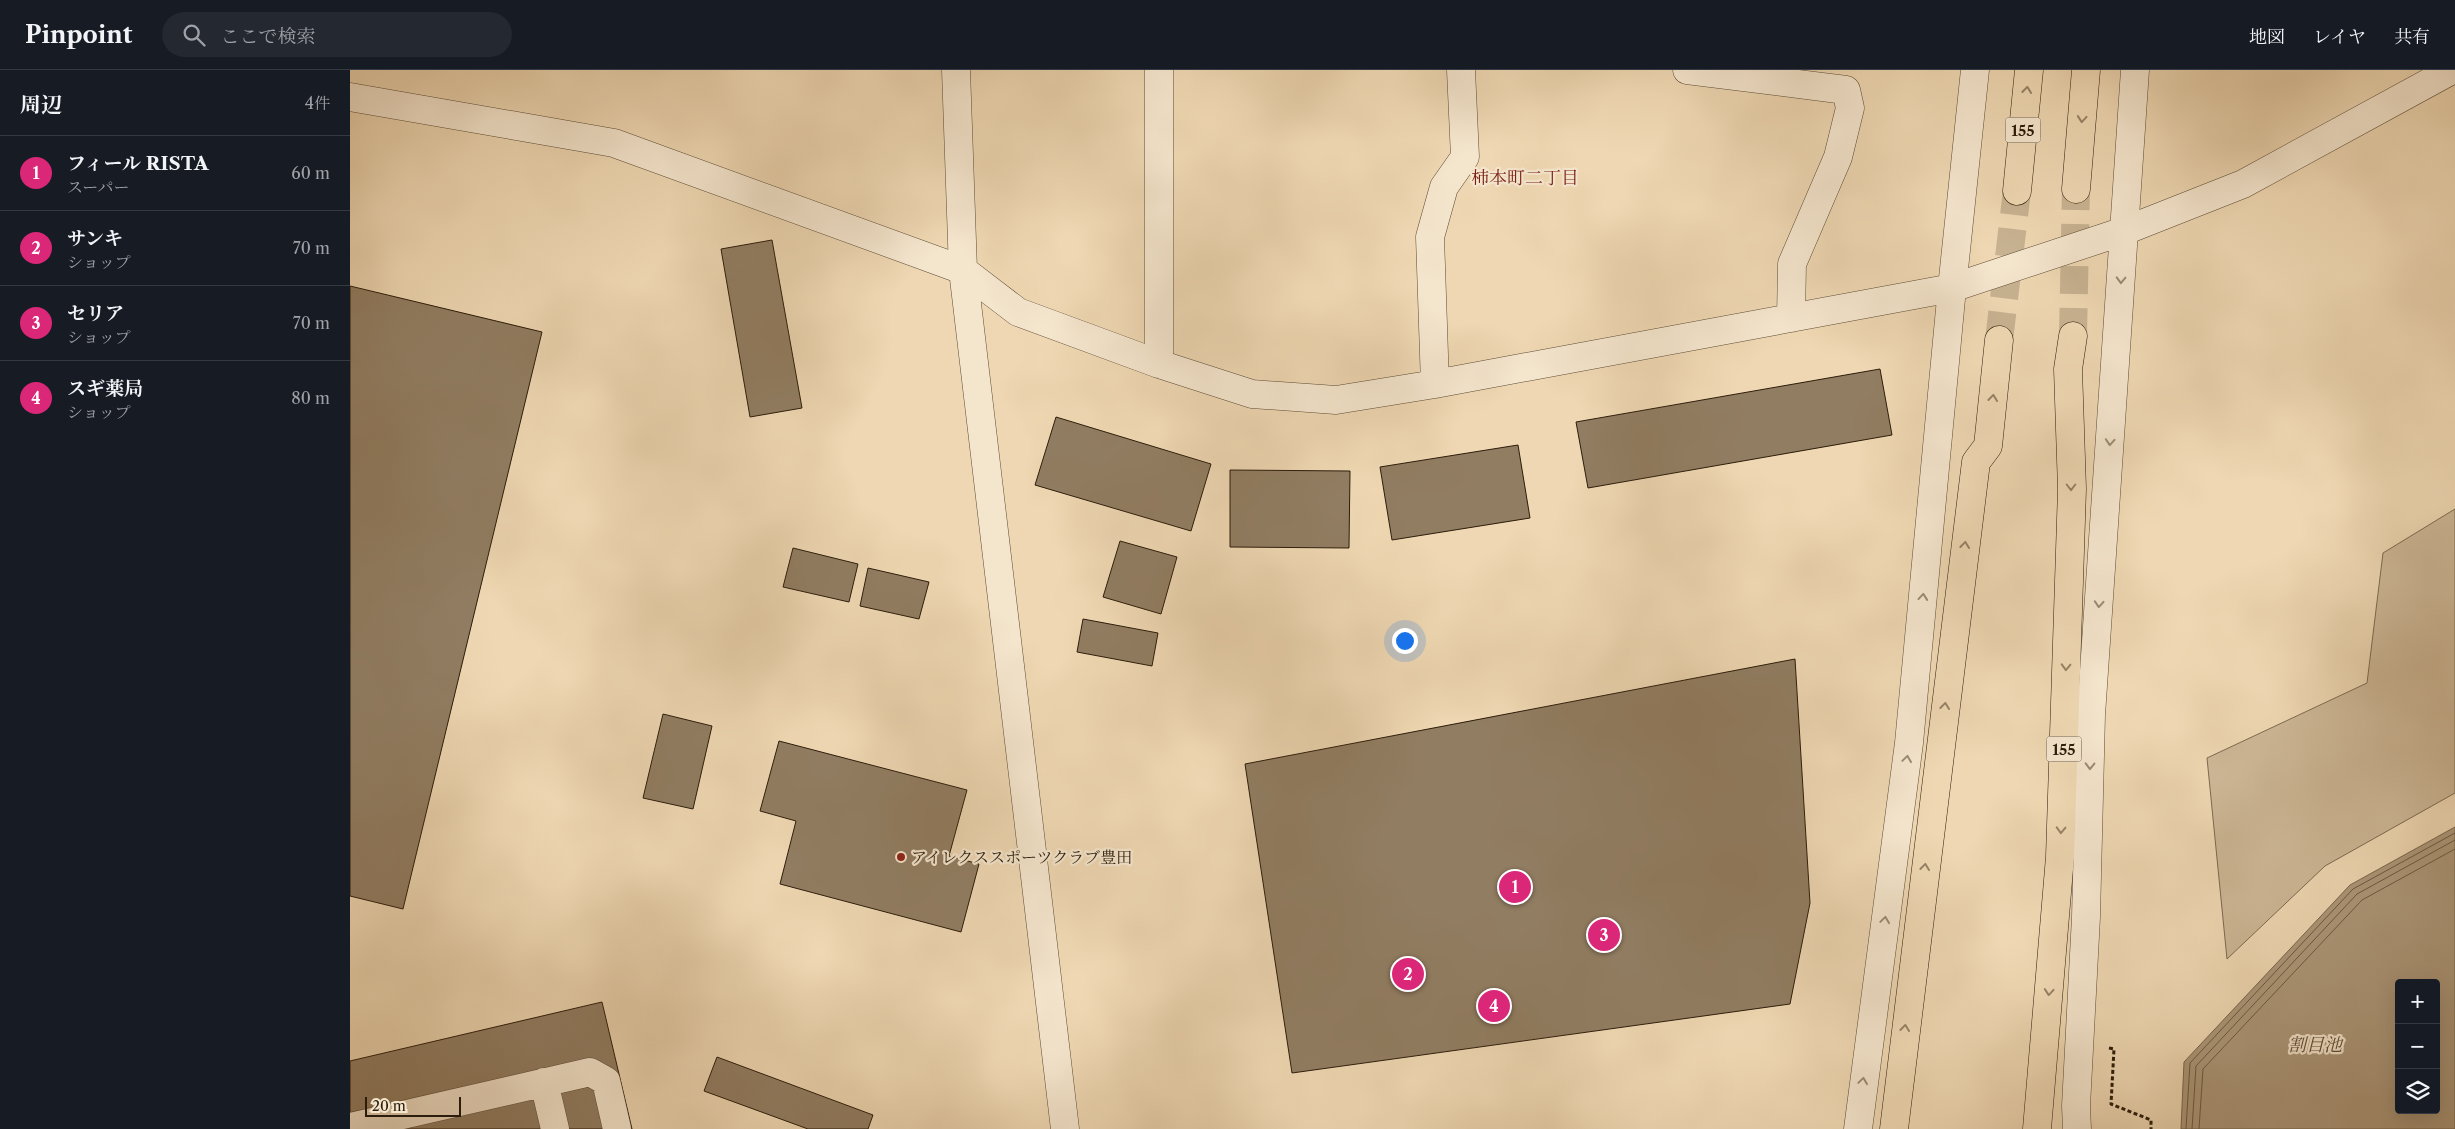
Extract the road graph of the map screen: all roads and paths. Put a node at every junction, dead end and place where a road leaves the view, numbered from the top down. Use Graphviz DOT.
graph roads {
  1 [pos="956,70"];
  2 [pos="1159,70"];
  3 [pos="1461,70"];
  4 [pos="1687,70"];
  5 [pos="1975,70"];
  6 [pos="2029,70"];
  7 [pos="2086,70"];
  8 [pos="2135,70"];
  9 [pos="2452,70"];
  10 [pos="350,97"];
  11 [pos="2076,189"];
  12 [pos="2017,191"];
  13 [pos="2124,231"];
  14 [pos="963,270"];
  15 [pos="1952,288"];
  16 [pos="1791,318"];
  17 [pos="2073,336"];
  18 [pos="1999,340"];
  19 [pos="1159,364"];
  20 [pos="1435,384"];
  21 [pos="2106,1048"];
  22 [pos="544,1082"];
  23 [pos="350,1127"];
  24 [pos="555,1129"];
  25 [pos="616,1129"];
  26 [pos="1065,1129"];
  27 [pos="1858,1129"];
  28 [pos="1894,1129"];
  29 [pos="2037,1129"];
  30 [pos="2078,1129"];
  31 [pos="2150,1129"];
  1 -- 14 [label="street"];
  2 -- 19 [label="street"];
  3 -- 20 [label="street"];
  4 -- 16 [label="street"];
  5 -- 15 [label="street"];
  12 -- 6 [label="highway, 155, one-way"];
  7 -- 11 [label="highway, one-way"];
  8 -- 13 [label="street"];
  9 -- 13 [label="street"];
  10 -- 14 [label="street"];
  13 -- 15 [label="street"];
  13 -- 30 [label="street, one-way"];
  14 -- 19 [label="street"];
  14 -- 26 [label="street"];
  15 -- 16 [label="street"];
  27 -- 15 [label="street, one-way"];
  16 -- 20 [label="street"];
  17 -- 29 [label="highway, 155, one-way"];
  28 -- 18 [label="highway, one-way"];
  19 -- 20 [label="street"];
  21 -- 31 [label="path"];
  22 -- 23 [label="street"];
  22 -- 24 [label="street"];
  22 -- 25 [label="street"];
}
